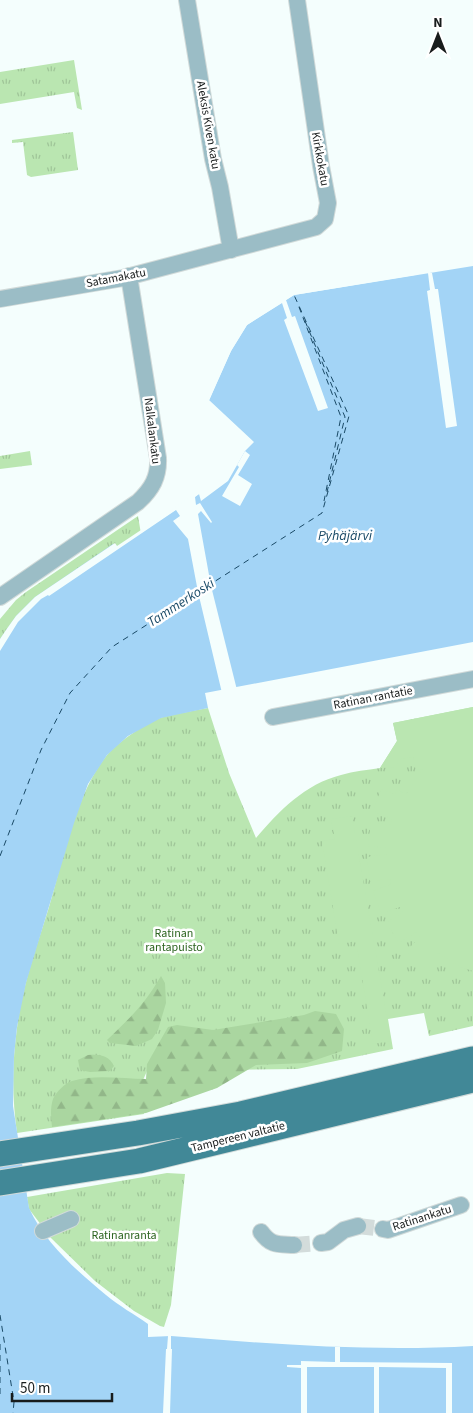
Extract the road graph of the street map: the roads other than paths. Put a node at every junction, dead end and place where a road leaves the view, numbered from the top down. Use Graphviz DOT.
graph roads {
  1 [pos="188,0"];
  2 [pos="297,0"];
  3 [pos="231,250"];
  4 [pos="129,276"];
  5 [pos="0,299"];
  6 [pos="0,597"];
  7 [pos="473,679"];
  8 [pos="273,717"];
  9 [pos="473,1059"];
  10 [pos="473,1080"];
  11 [pos="0,1154"];
  12 [pos="0,1183"];
  13 [pos="461,1205"];
  14 [pos="71,1219"];
  15 [pos="358,1226"];
  16 [pos="383,1230"];
  17 [pos="43,1231"];
  18 [pos="261,1232"];
  19 [pos="320,1243"];
  20 [pos="294,1245"];
  1 -- 3 [label="street, Aleksis Kiven katu"];
  2 -- 3 [label="street, Kirkkokatu"];
  3 -- 4 [label="street, Satamakatu"];
  4 -- 5 [label="street, Satamakatu"];
  4 -- 6 [label="street, Nalkalankatu"];
  7 -- 8 [label="street, Ratinan rantatie"];
  9 -- 11 [label="main road, Tampereen valtatie"];
  10 -- 12 [label="main road, Tampereen valtatie"];
  13 -- 16 [label="street, Ratinankatu"];
  14 -- 17 [label="street"];
  15 -- 19 [label="street"];
  18 -- 20 [label="street"];
}
